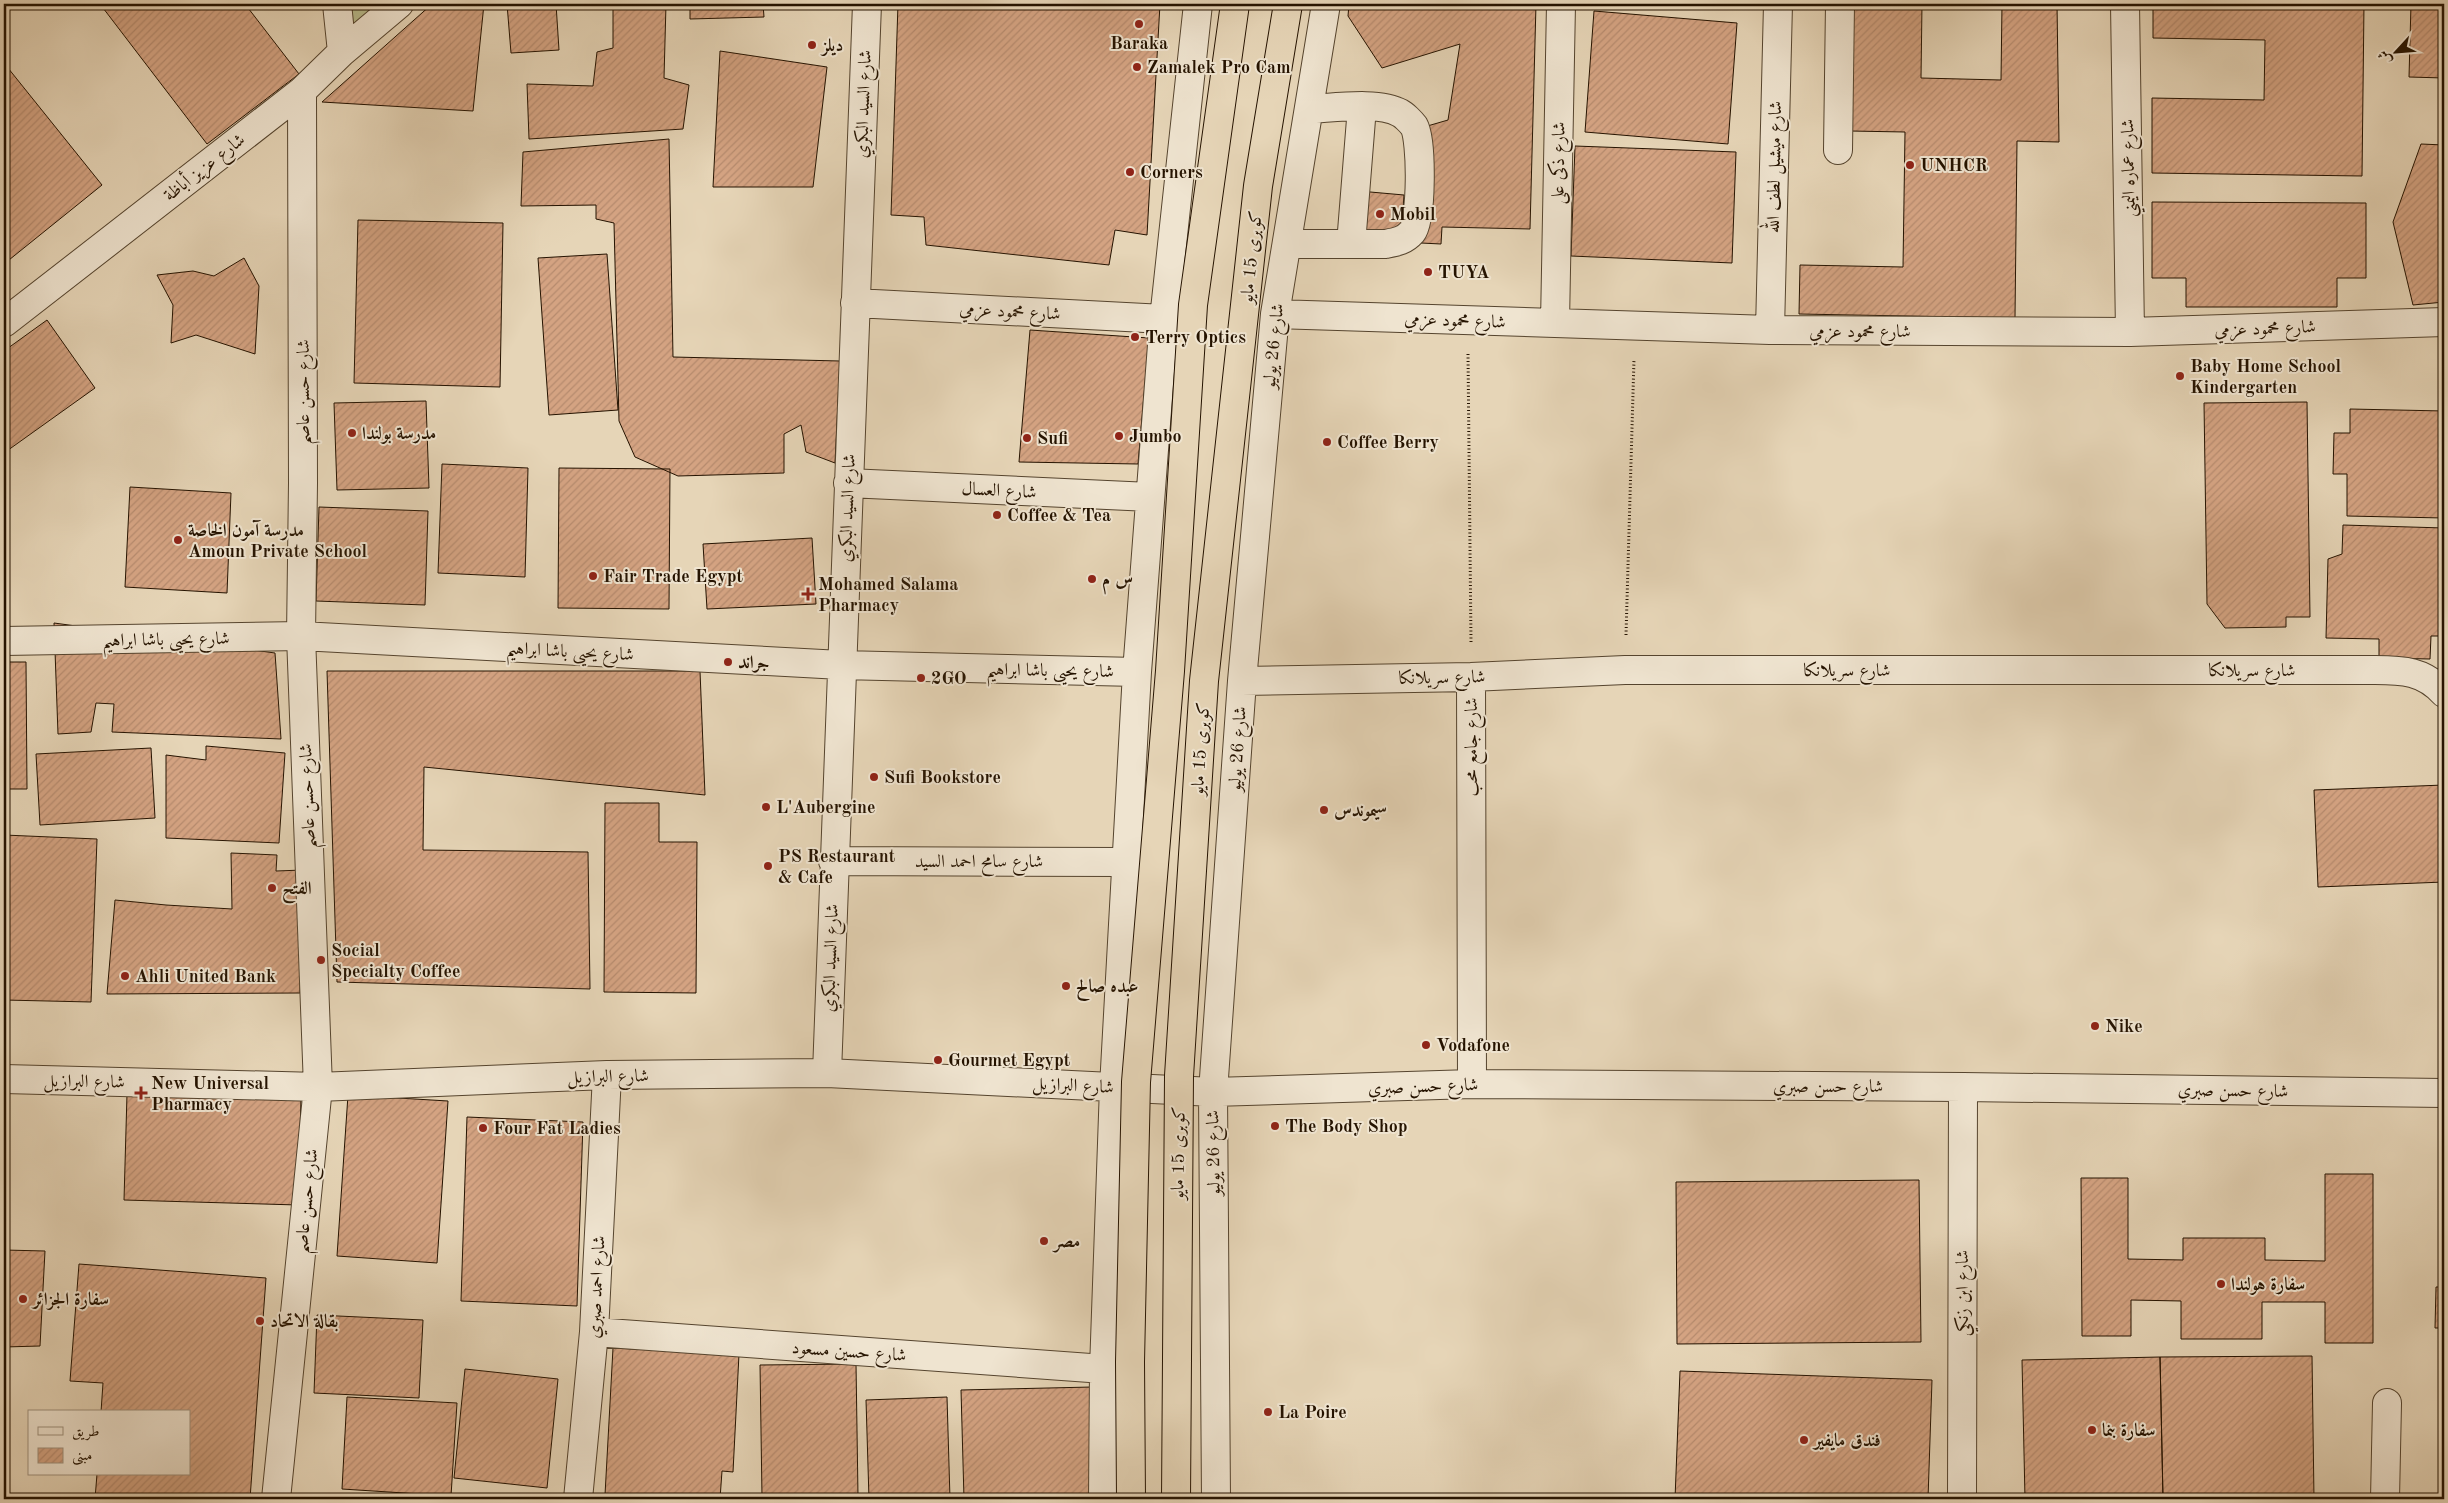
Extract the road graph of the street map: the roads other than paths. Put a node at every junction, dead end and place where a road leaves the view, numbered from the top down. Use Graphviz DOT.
graph roads {
  1 [pos="336,4"];
  2 [pos="399,4"];
  3 [pos="866,4"];
  4 [pos="1198,4"];
  5 [pos="1235,4"];
  6 [pos="1288,4"];
  7 [pos="1326,4"];
  8 [pos="1561,4"];
  9 [pos="1778,4"];
  10 [pos="1840,4"];
  11 [pos="2126,4"];
  12 [pos="342,52"];
  13 [pos="302,91"];
  14 [pos="1362,107"];
  15 [pos="1309,109"];
  16 [pos="1838,150"];
  17 [pos="1287,244"];
  18 [pos="1351,244"];
  19 [pos="855,303"];
  20 [pos="1275,314"];
  21 [pos="1164,320"];
  22 [pos="2444,322"];
  23 [pos="4,323"];
  24 [pos="1555,323"];
  25 [pos="1770,330"];
  26 [pos="2130,332"];
  27 [pos="848,483"];
  28 [pos="1150,497"];
  29 [pos="300,636"];
  30 [pos="4,641"];
  31 [pos="841,665"];
  32 [pos="1137,672"];
  33 [pos="1471,677"];
  34 [pos="1242,680"];
  35 [pos="2444,692"];
  36 [pos="833,861"];
  37 [pos="1125,862"];
  38 [pos="827,1073"];
  39 [pos="607,1075"];
  40 [pos="4,1079"];
  41 [pos="1472,1084"];
  42 [pos="1963,1086"];
  43 [pos="318,1087"];
  44 [pos="1114,1087"];
  45 [pos="1212,1092"];
  46 [pos="2444,1093"];
  47 [pos="594,1332"];
  48 [pos="1104,1369"];
  49 [pos="2387,1403"];
  50 [pos="276,1499"];
  51 [pos="578,1499"];
  52 [pos="1103,1499"];
  53 [pos="1131,1499"];
  54 [pos="1176,1499"];
  55 [pos="1216,1499"];
  56 [pos="1962,1499"];
  57 [pos="2385,1499"];
  1 -- 12 [label="street"];
  2 -- 12 [label="street, شارع عزيز أباظة"];
  3 -- 19 [label="street, شارع السيد البكري"];
  4 -- 21 [label="street"];
  5 -- 53 [label="highway, كوبرى 15 مايو, bridge"];
  6 -- 54 [label="highway, كوبرى 15 مايو, bridge"];
  7 -- 15 [label="street, شارع 26 يوليو"];
  8 -- 24 [label="street, شارع ذكى على"];
  9 -- 25 [label="street, شارع ميشيل لطف الله"];
  10 -- 16 [label="street"];
  11 -- 26 [label="street, شارع عماره اليمني"];
  12 -- 13 [label="street, شارع عزيز أباظة"];
  13 -- 23 [label="street, شارع عزيز أباظة"];
  13 -- 29 [label="street, شارع حسن عاصم"];
  14 -- 15 [label="street"];
  14 -- 18 [label="street"];
  14 -- 18 [label="street"];
  15 -- 17 [label="street, شارع 26 يوليو"];
  17 -- 18 [label="street"];
  17 -- 20 [label="street, شارع 26 يوليو"];
  19 -- 21 [label="street, شارع محمود عزمي"];
  19 -- 27 [label="street, شارع السيد البكري"];
  20 -- 24 [label="street, شارع محمود عزمي"];
  20 -- 34 [label="street, شارع 26 يوليو"];
  21 -- 28 [label="street"];
  22 -- 26 [label="street, شارع محمود عزمي"];
  24 -- 25 [label="street, شارع محمود عزمي"];
  25 -- 26 [label="street, شارع محمود عزمي"];
  27 -- 28 [label="street, شارع العسال"];
  27 -- 31 [label="street, شارع السيد البكري"];
  28 -- 32 [label="street"];
  29 -- 30 [label="street, شارع يحيى باشا ابراهيم"];
  29 -- 31 [label="street, شارع يحيى باشا ابراهيم"];
  29 -- 43 [label="street, شارع حسن عاصم"];
  31 -- 32 [label="street, شارع يحيى باشا ابراهيم"];
  31 -- 36 [label="street, شارع السيد البكري"];
  32 -- 37 [label="street"];
  33 -- 34 [label="street, شارع سريلانكا"];
  33 -- 35 [label="street, شارع سريلانكا"];
  33 -- 41 [label="street, شارع جامع محب"];
  34 -- 45 [label="street, شارع 26 يوليو"];
  36 -- 37 [label="street, شارع سامح احمد السيد"];
  36 -- 38 [label="street, شارع السيد البكري"];
  37 -- 44 [label="street"];
  38 -- 39 [label="street, شارع البرازيل"];
  38 -- 44 [label="street, شارع البرازيل"];
  39 -- 43 [label="street, شارع البرازيل"];
  39 -- 47 [label="street, شارع احمد صبري"];
  40 -- 43 [label="street, شارع البرازيل"];
  41 -- 42 [label="street, شارع حسن صبري"];
  41 -- 45 [label="street, شارع حسن صبري"];
  42 -- 46 [label="street, شارع حسن صبري"];
  42 -- 56 [label="street, شارع ابن زنكي"];
  43 -- 50 [label="street, شارع حسن عاصم"];
  44 -- 45 [label="street, شارع البرازيل"];
  44 -- 48 [label="street"];
  45 -- 55 [label="street, شارع 26 يوليو"];
  47 -- 48 [label="street, شارع حسين مسعود"];
  47 -- 51 [label="street, شارع احمد صبري"];
  48 -- 52 [label="street"];
  49 -- 57 [label="street"];
}
